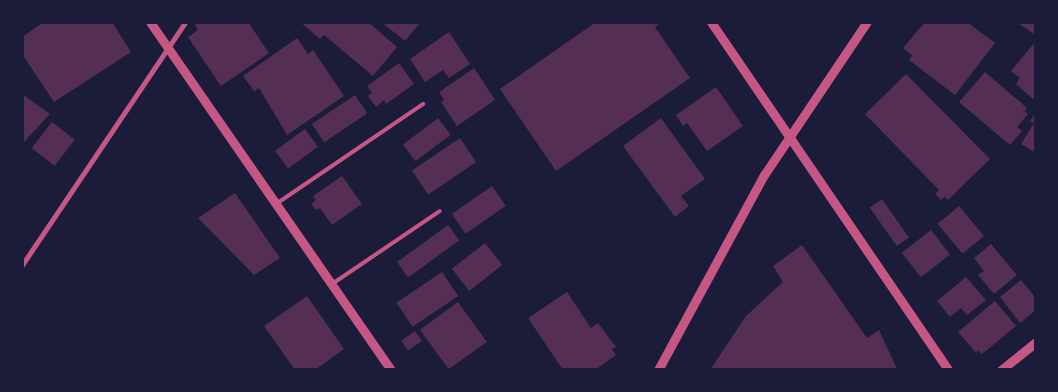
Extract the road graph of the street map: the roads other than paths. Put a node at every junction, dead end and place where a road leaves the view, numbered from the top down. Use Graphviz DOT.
graph roads {
  1 [pos="150,22"];
  2 [pos="185,22"];
  3 [pos="711,22"];
  4 [pos="867,22"];
  5 [pos="169,50"];
  6 [pos="423,104"];
  7 [pos="788,137"];
  8 [pos="276,204"];
  9 [pos="440,211"];
  10 [pos="22,265"];
  11 [pos="332,284"];
  12 [pos="1036,342"];
  13 [pos="391,370"];
  14 [pos="658,370"];
  15 [pos="948,370"];
  16 [pos="1001,370"];
  1 -- 5 [label="street"];
  2 -- 5 [label="street"];
  3 -- 7 [label="street"];
  4 -- 7 [label="street"];
  5 -- 8 [label="street"];
  5 -- 10 [label="street"];
  6 -- 8 [label="lane"];
  7 -- 14 [label="street"];
  7 -- 15 [label="street"];
  8 -- 11 [label="street"];
  9 -- 11 [label="lane"];
  11 -- 13 [label="street"];
  12 -- 16 [label="street"];
}
